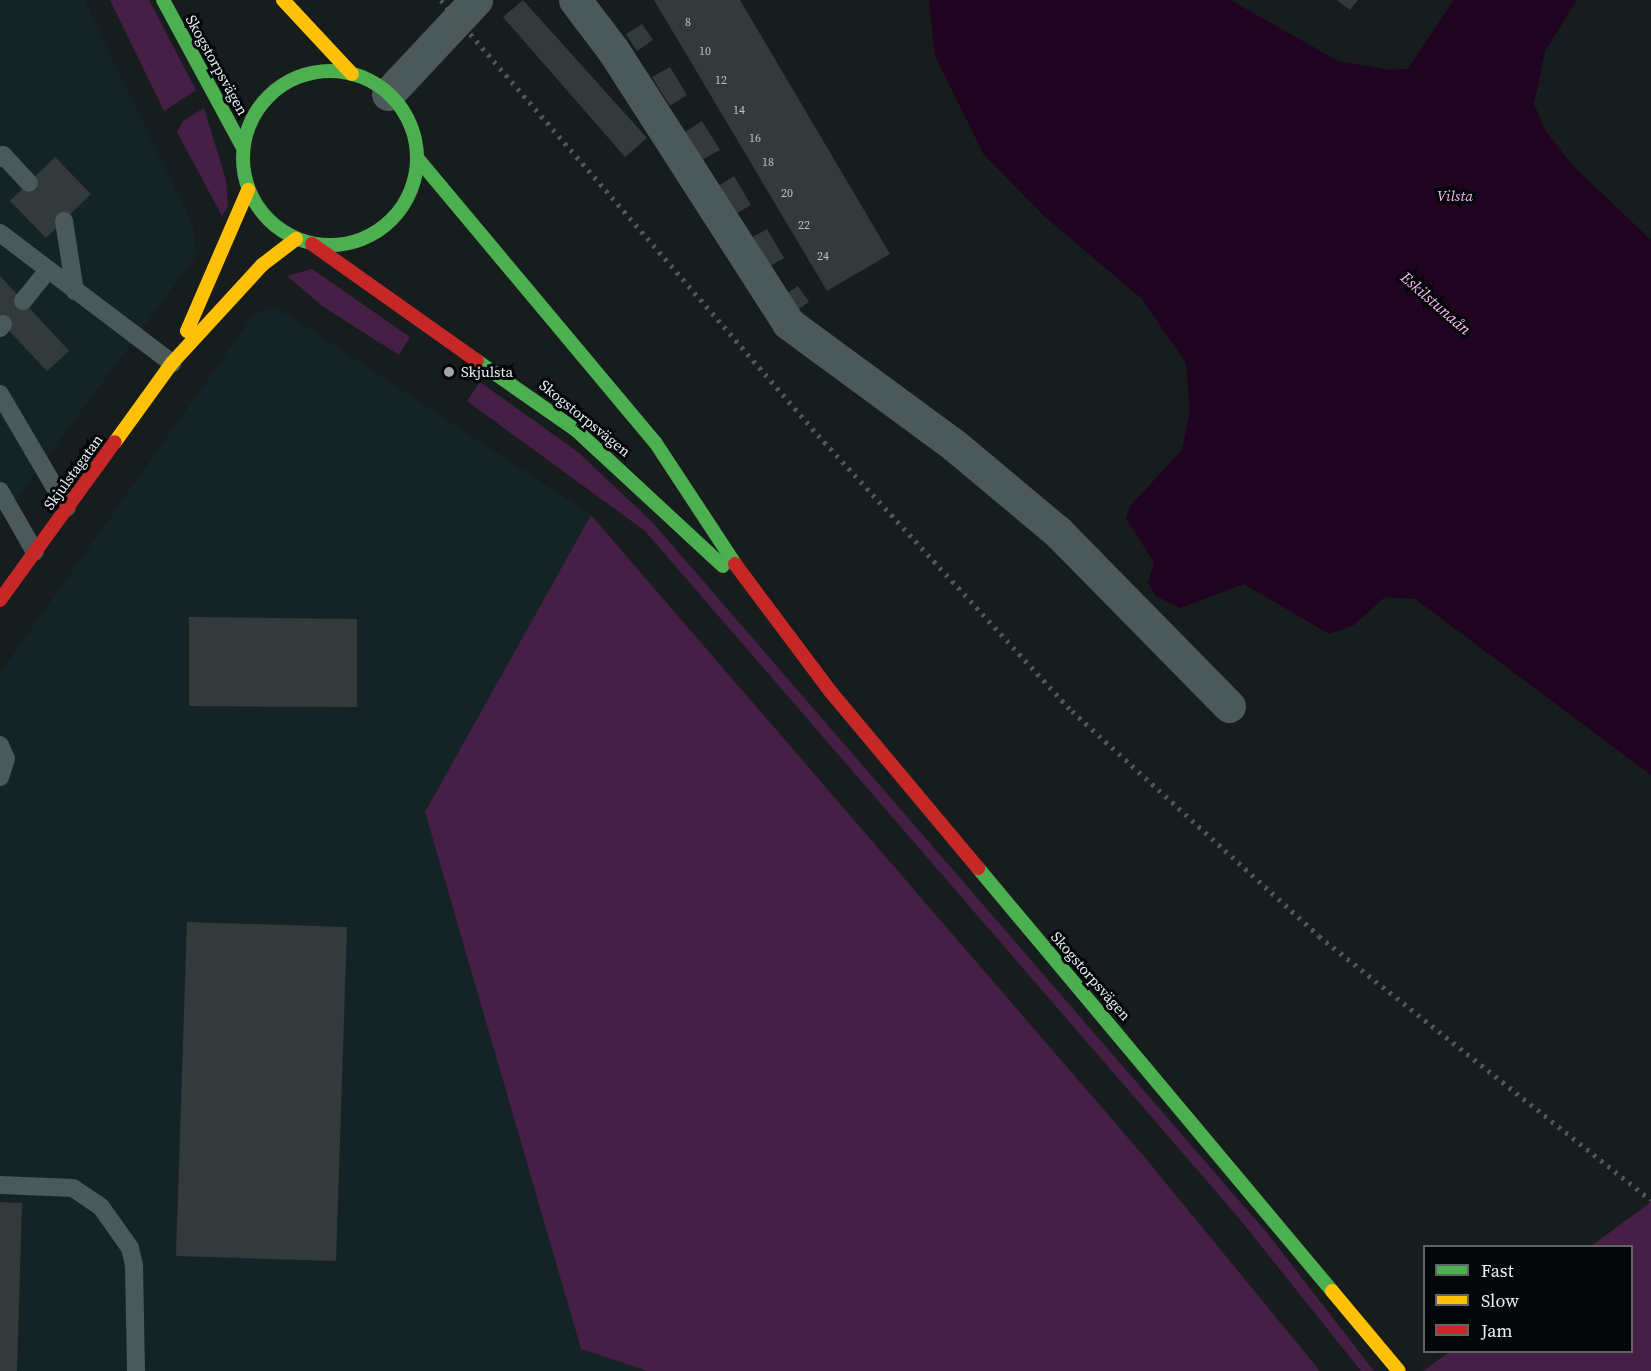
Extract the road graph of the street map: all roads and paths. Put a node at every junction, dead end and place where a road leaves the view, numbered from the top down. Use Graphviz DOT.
graph roads {
  1 [pos="163,0"];
  2 [pos="283,0"];
  3 [pos="476,0"];
  4 [pos="575,0"];
  5 [pos="352,74"];
  6 [pos="388,94"];
  7 [pos="242,146"];
  8 [pos="0,158"];
  9 [pos="418,159"];
  10 [pos="29,183"];
  11 [pos="248,190"];
  12 [pos="64,221"];
  13 [pos="0,233"];
  14 [pos="296,239"];
  15 [pos="312,244"];
  16 [pos="48,270"];
  17 [pos="75,291"];
  18 [pos="23,301"];
  19 [pos="172,363"];
  20 [pos="0,394"];
  21 [pos="0,491"];
  22 [pos="67,508"];
  23 [pos="35,552"];
  24 [pos="0,600"];
  25 [pos="759,601"];
  26 [pos="1229,706"];
  27 [pos="0,745"];
  28 [pos="0,777"];
  29 [pos="0,1185"];
  30 [pos="136,1371"];
  31 [pos="1400,1371"];
  1 -- 7 [label="main road, Skogstorpsvägen"];
  2 -- 5 [label="main road"];
  3 -- 6 [label="street"];
  4 -- 26 [label="street"];
  5 -- 6 [label="main road"];
  5 -- 7 [label="main road"];
  6 -- 9 [label="main road"];
  7 -- 11 [label="main road"];
  8 -- 10 [label="lane"];
  9 -- 15 [label="main road"];
  9 -- 25 [label="main road, Skogstorpsvägen"];
  11 -- 14 [label="main road"];
  11 -- 19 [label="main road, Skjulstagatan"];
  12 -- 17 [label="lane"];
  13 -- 16 [label="lane"];
  14 -- 15 [label="main road"];
  14 -- 19 [label="main road, Skjulstagatan"];
  15 -- 25 [label="main road, Skogstorpsvägen"];
  16 -- 17 [label="lane"];
  16 -- 18 [label="lane"];
  17 -- 19 [label="lane"];
  19 -- 22 [label="main road, Skjulstagatan"];
  20 -- 22 [label="lane"];
  21 -- 23 [label="lane"];
  22 -- 23 [label="main road, Skjulstagatan"];
  23 -- 24 [label="main road, Skjulstagatan"];
  25 -- 31 [label="main road, Skogstorpsvägen"];
  27 -- 28 [label="lane"];
  29 -- 30 [label="lane"];
}
